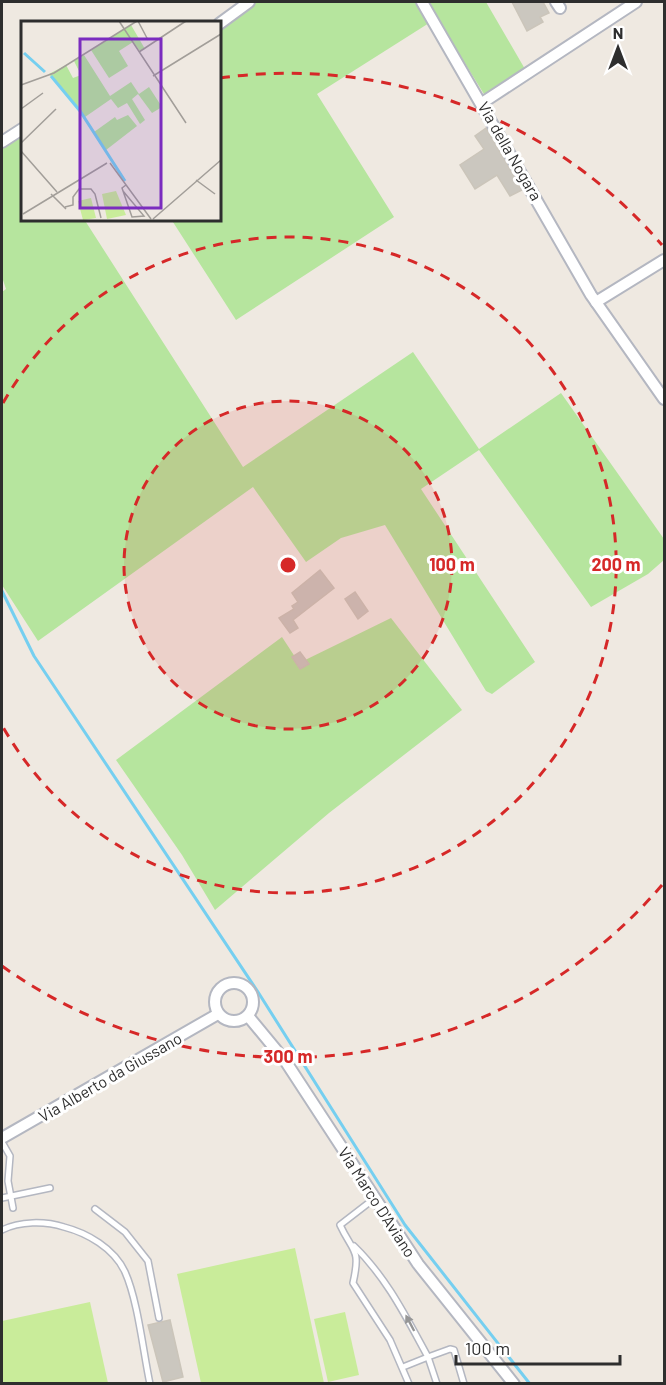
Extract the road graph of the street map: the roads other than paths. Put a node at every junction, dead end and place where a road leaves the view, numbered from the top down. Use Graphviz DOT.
graph roads {
  1 [pos="249,2"];
  2 [pos="422,2"];
  3 [pos="636,2"];
  4 [pos="220,23"];
  5 [pos="482,103"];
  6 [pos="21,130"];
  7 [pos="2,142"];
  8 [pos="664,260"];
  9 [pos="596,302"];
  10 [pos="664,399"];
  11 [pos="218,1014"];
  12 [pos="248,1016"];
  13 [pos="2,1140"];
  14 [pos="50,1188"];
  15 [pos="11,1196"];
  16 [pos="2,1198"];
  17 [pos="375,1198"];
  18 [pos="13,1208"];
  19 [pos="95,1209"];
  20 [pos="2,1230"];
  21 [pos="354,1246"];
  22 [pos="159,1318"];
  23 [pos="428,1357"];
  24 [pos="403,1367"];
  25 [pos="150,1383"];
  26 [pos="409,1383"];
  27 [pos="437,1383"];
  28 [pos="464,1383"];
  29 [pos="514,1383"];
  1 -- 4 [label="street"];
  2 -- 5 [label="street, Via della Nogara"];
  3 -- 5 [label="street"];
  5 -- 9 [label="street, Via della Nogara"];
  6 -- 7 [label="street"];
  8 -- 9 [label="street"];
  9 -- 10 [label="street, Via della Nogara"];
  11 -- 12 [label="street"];
  11 -- 12 [label="street"];
  11 -- 13 [label="street, Via Alberto da Giussano"];
  12 -- 17 [label="street, Via Marco D'Aviano"];
  13 -- 15 [label="lane"];
  14 -- 15 [label="lane"];
  15 -- 16 [label="lane"];
  15 -- 18 [label="lane"];
  17 -- 21 [label="lane"];
  17 -- 29 [label="street, Via Marco D'Aviano"];
  19 -- 22 [label="lane"];
  20 -- 25 [label="lane"];
  23 -- 21 [label="lane, one-way"];
  21 -- 24 [label="lane"];
  23 -- 24 [label="lane"];
  23 -- 27 [label="lane"];
  23 -- 28 [label="lane"];
  24 -- 26 [label="lane"];
}
